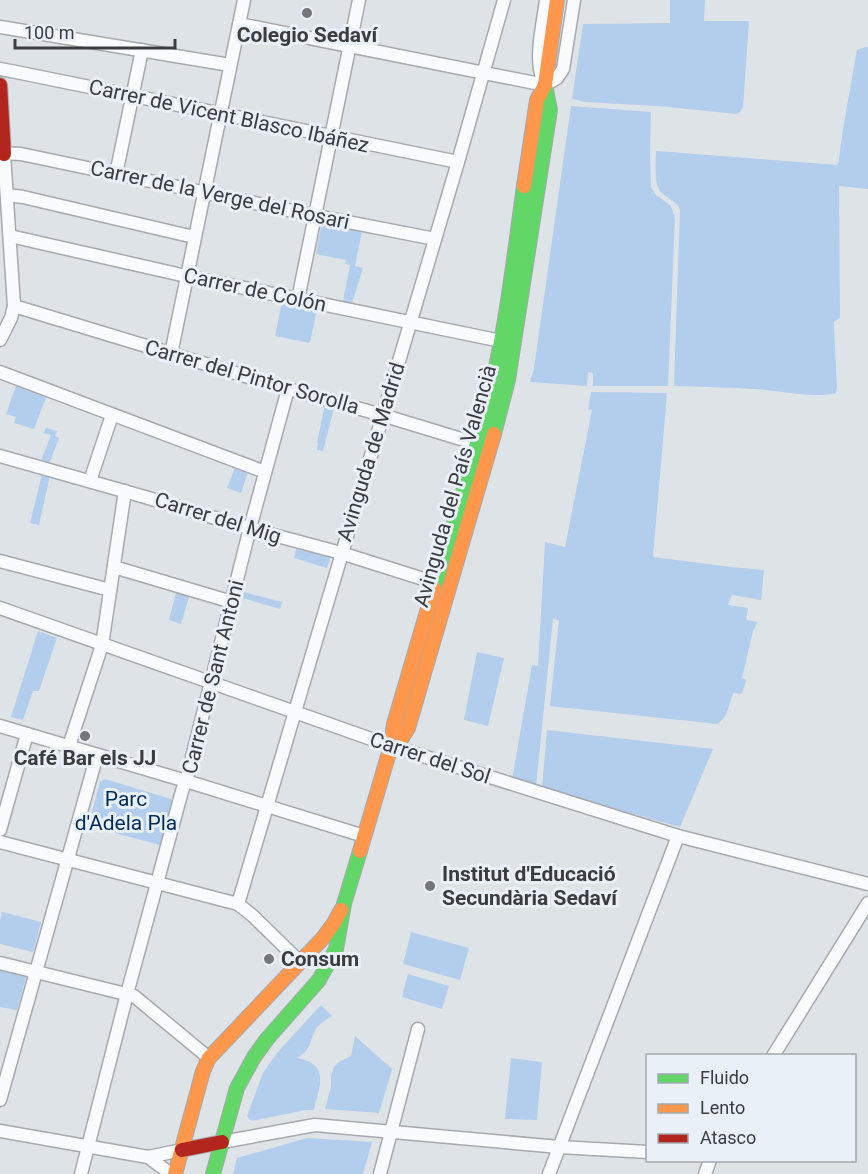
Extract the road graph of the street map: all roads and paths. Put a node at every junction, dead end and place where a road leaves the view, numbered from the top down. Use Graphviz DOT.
graph roads {
  1 [pos="244,0"];
  2 [pos="360,0"];
  3 [pos="504,0"];
  4 [pos="546,0"];
  5 [pos="557,0"];
  6 [pos="574,0"];
  7 [pos="239,24"];
  8 [pos="0,27"];
  9 [pos="350,47"];
  10 [pos="142,50"];
  11 [pos="230,65"];
  12 [pos="0,69"];
  13 [pos="483,73"];
  14 [pos="0,85"];
  15 [pos="545,85"];
  16 [pos="132,96"];
  17 [pos="219,114"];
  18 [pos="332,137"];
  19 [pos="2,153"];
  20 [pos="458,162"];
  21 [pos="116,174"];
  22 [pos="203,193"];
  23 [pos="7,195"];
  24 [pos="315,215"];
  25 [pos="6,232"];
  26 [pos="194,237"];
  27 [pos="435,239"];
  28 [pos="186,276"];
  29 [pos="298,299"];
  30 [pos="14,306"];
  31 [pos="410,322"];
  32 [pos="0,340"];
  33 [pos="501,341"];
  34 [pos="171,354"];
  35 [pos="512,354"];
  36 [pos="0,372"];
  37 [pos="288,388"];
  38 [pos="112,415"];
  39 [pos="382,415"];
  40 [pos="484,446"];
  41 [pos="0,456"];
  42 [pos="265,471"];
  43 [pos="90,481"];
  44 [pos="124,491"];
  45 [pos="250,528"];
  46 [pos="341,553"];
  47 [pos="0,561"];
  48 [pos="114,567"];
  49 [pos="436,583"];
  50 [pos="110,590"];
  51 [pos="232,602"];
  52 [pos="0,608"];
  53 [pos="102,645"];
  54 [pos="211,683"];
  55 [pos="295,712"];
  56 [pos="0,726"];
  57 [pos="27,734"];
  58 [pos="69,746"];
  59 [pos="391,746"];
  60 [pos="97,755"];
  61 [pos="186,781"];
  62 [pos="266,806"];
  63 [pos="0,830"];
  64 [pos="364,836"];
  65 [pos="678,836"];
  66 [pos="0,842"];
  67 [pos="67,859"];
  68 [pos="158,882"];
  69 [pos="868,884"];
  70 [pos="868,903"];
  71 [pos="238,904"];
  72 [pos="345,904"];
  73 [pos="300,962"];
  74 [pos="0,963"];
  75 [pos="35,971"];
  76 [pos="319,980"];
  77 [pos="127,994"];
  78 [pos="418,1029"];
  79 [pos="774,1054"];
  80 [pos="209,1058"];
  81 [pos="0,1100"];
  82 [pos="0,1131"];
  83 [pos="392,1131"];
  84 [pos="222,1142"];
  85 [pos="88,1147"];
  86 [pos="559,1147"];
  87 [pos="182,1150"];
  88 [pos="646,1152"];
  89 [pos="148,1157"];
  90 [pos="81,1174"];
  91 [pos="173,1174"];
  92 [pos="213,1174"];
  93 [pos="380,1174"];
  94 [pos="549,1174"];
  1 -- 7 [label="street"];
  2 -- 9 [label="street"];
  3 -- 13 [label="street, Avinguda de Madrid"];
  4 -- 15 [label="street, Avinguda del País Valencià"];
  5 -- 15 [label="street"];
  6 -- 15 [label="street, Avinguda del País Valencià"];
  7 -- 9 [label="street"];
  7 -- 11 [label="street"];
  8 -- 10 [label="street"];
  9 -- 13 [label="street"];
  9 -- 18 [label="street"];
  10 -- 11 [label="street"];
  10 -- 16 [label="street"];
  11 -- 17 [label="street"];
  12 -- 16 [label="street, Carrer de Vicent Blasco Ibáñez"];
  13 -- 15 [label="street"];
  13 -- 20 [label="street, Avinguda de Madrid"];
  14 -- 19 [label="street"];
  15 -- 33 [label="street, Avinguda del País Valencià"];
  15 -- 35 [label="street, Avinguda del País Valencià"];
  16 -- 17 [label="street, Carrer de Vicent Blasco Ibáñez"];
  16 -- 21 [label="street"];
  17 -- 18 [label="street, Carrer de Vicent Blasco Ibáñez"];
  17 -- 22 [label="street"];
  18 -- 20 [label="street, Carrer de Vicent Blasco Ibáñez"];
  18 -- 24 [label="street"];
  19 -- 21 [label="street, Carrer de la Verge del Rosari"];
  19 -- 23 [label="street"];
  20 -- 27 [label="street, Avinguda de Madrid"];
  21 -- 22 [label="street, Carrer de la Verge del Rosari"];
  22 -- 24 [label="street, Carrer de la Verge del Rosari"];
  22 -- 26 [label="street"];
  23 -- 25 [label="street"];
  23 -- 26 [label="street"];
  24 -- 27 [label="street, Carrer de la Verge del Rosari"];
  24 -- 29 [label="street"];
  25 -- 28 [label="street, Carrer de Colón"];
  25 -- 30 [label="street"];
  26 -- 28 [label="street"];
  27 -- 31 [label="street, Avinguda de Madrid"];
  28 -- 29 [label="street, Carrer de Colón"];
  28 -- 34 [label="street"];
  29 -- 31 [label="street, Carrer de Colón"];
  30 -- 32 [label="street"];
  30 -- 34 [label="street, Carrer del Pintor Sorolla"];
  31 -- 33 [label="street, Carrer de Colón"];
  31 -- 39 [label="street, Avinguda de Madrid"];
  33 -- 35 [label="street"];
  33 -- 40 [label="street, Avinguda del País Valencià"];
  34 -- 37 [label="street, Carrer del Pintor Sorolla"];
  35 -- 40 [label="street, Avinguda del País Valencià"];
  36 -- 38 [label="street"];
  37 -- 39 [label="street, Carrer del Pintor Sorolla"];
  37 -- 42 [label="street, Carrer de Sant Antoni"];
  38 -- 42 [label="street"];
  38 -- 43 [label="street"];
  39 -- 40 [label="street, Carrer del Pintor Sorolla"];
  39 -- 46 [label="street, Avinguda de Madrid"];
  40 -- 49 [label="street, Avinguda del País Valencià"];
  40 -- 59 [label="street, Avinguda del País Valencià"];
  41 -- 43 [label="street, Carrer del Mig"];
  42 -- 45 [label="street, Carrer de Sant Antoni"];
  43 -- 44 [label="street, Carrer del Mig"];
  44 -- 45 [label="street, Carrer del Mig"];
  44 -- 48 [label="street"];
  45 -- 46 [label="street, Carrer del Mig"];
  45 -- 51 [label="street, Carrer de Sant Antoni"];
  46 -- 49 [label="street, Carrer del Mig"];
  46 -- 55 [label="street, Avinguda de Madrid"];
  47 -- 50 [label="street"];
  48 -- 50 [label="street"];
  48 -- 51 [label="street"];
  49 -- 59 [label="street, Avinguda del País Valencià"];
  50 -- 53 [label="street"];
  51 -- 54 [label="street, Carrer de Sant Antoni"];
  52 -- 53 [label="street, Carrer del Sol"];
  53 -- 54 [label="street, Carrer del Sol"];
  53 -- 58 [label="street"];
  54 -- 55 [label="street, Carrer del Sol"];
  54 -- 61 [label="street, Carrer de Sant Antoni"];
  55 -- 59 [label="street, Carrer del Sol"];
  55 -- 62 [label="street, Avinguda de Madrid"];
  56 -- 57 [label="street"];
  57 -- 58 [label="street"];
  57 -- 63 [label="street"];
  58 -- 60 [label="street"];
  59 -- 64 [label="street, Avinguda del País Valencià"];
  59 -- 65 [label="street, Carrer del Sol"];
  60 -- 61 [label="street"];
  60 -- 67 [label="street"];
  61 -- 62 [label="street"];
  61 -- 68 [label="street, Carrer de Sant Antoni"];
  62 -- 64 [label="street"];
  62 -- 71 [label="street, Avinguda de Madrid"];
  64 -- 72 [label="street, Avinguda del País Valencià"];
  65 -- 69 [label="street, Carrer del Sol"];
  65 -- 86 [label="street"];
  66 -- 67 [label="street"];
  67 -- 68 [label="street"];
  67 -- 75 [label="street"];
  68 -- 71 [label="street"];
  68 -- 77 [label="street, Carrer de Sant Antoni"];
  70 -- 79 [label="street"];
  71 -- 73 [label="street"];
  72 -- 73 [label="street, Avinguda del País Valencià"];
  72 -- 76 [label="street, Avinguda del País Valencià"];
  73 -- 76 [label="street"];
  73 -- 80 [label="street, Avinguda del País Valencià"];
  74 -- 75 [label="street"];
  75 -- 77 [label="street"];
  75 -- 81 [label="street"];
  76 -- 84 [label="street, Avinguda del País Valencià"];
  77 -- 80 [label="street"];
  77 -- 85 [label="street, Carrer de Sant Antoni"];
  78 -- 83 [label="street"];
  80 -- 87 [label="street, Avinguda del País Valencià"];
  82 -- 85 [label="street"];
  83 -- 84 [label="street"];
  83 -- 86 [label="street"];
  83 -- 93 [label="street"];
  84 -- 87 [label="street"];
  84 -- 92 [label="street, Avinguda del País Valencià"];
  85 -- 89 [label="street"];
  85 -- 90 [label="street, Carrer de Sant Antoni"];
  86 -- 88 [label="street"];
  86 -- 94 [label="street"];
  87 -- 89 [label="street"];
  87 -- 91 [label="street, Avinguda del País Valencià"];
  89 -- 91 [label="street, Avinguda del País Valencià"];
}
